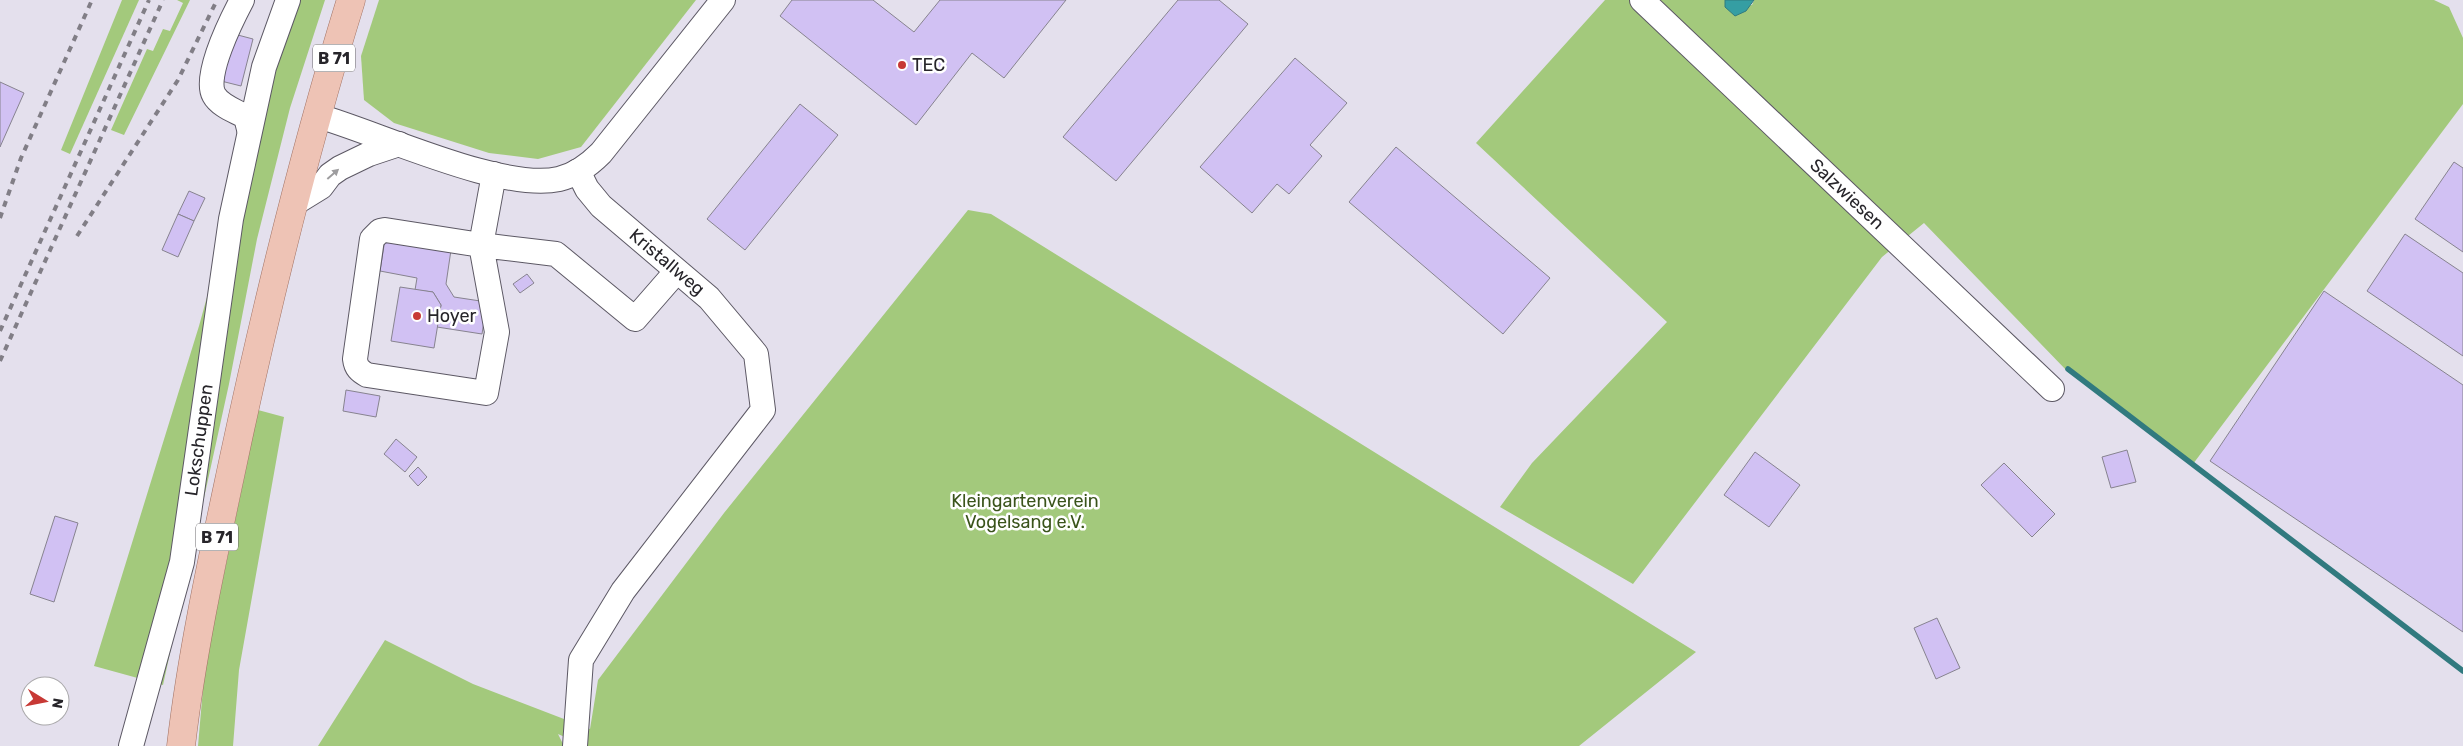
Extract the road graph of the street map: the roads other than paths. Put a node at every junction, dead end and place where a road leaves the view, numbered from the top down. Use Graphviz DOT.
graph roads {
  1 [pos="242,0"];
  2 [pos="288,0"];
  3 [pos="351,0"];
  4 [pos="724,0"];
  5 [pos="1642,0"];
  6 [pos="318,116"];
  7 [pos="249,130"];
  8 [pos="399,144"];
  9 [pos="578,171"];
  10 [pos="494,174"];
  11 [pos="295,203"];
  12 [pos="481,245"];
  13 [pos="676,272"];
  14 [pos="2052,388"];
  15 [pos="131,746"];
  16 [pos="181,746"];
  17 [pos="575,746"];
  1 -- 7 [label="street"];
  2 -- 7 [label="street, Lokschuppen"];
  3 -- 6 [label="main road, B 71"];
  4 -- 9 [label="street"];
  5 -- 14 [label="street, Salzwiesen"];
  6 -- 8 [label="street"];
  6 -- 11 [label="main road, B 71"];
  7 -- 15 [label="street, Lokschuppen"];
  8 -- 10 [label="street"];
  11 -- 8 [label="street, one-way"];
  9 -- 10 [label="street"];
  9 -- 13 [label="street, Kristallweg"];
  10 -- 12 [label="street"];
  11 -- 16 [label="main road, B 71"];
  12 -- 12 [label="street"];
  12 -- 13 [label="street"];
  13 -- 17 [label="street, Kristallweg"];
}
